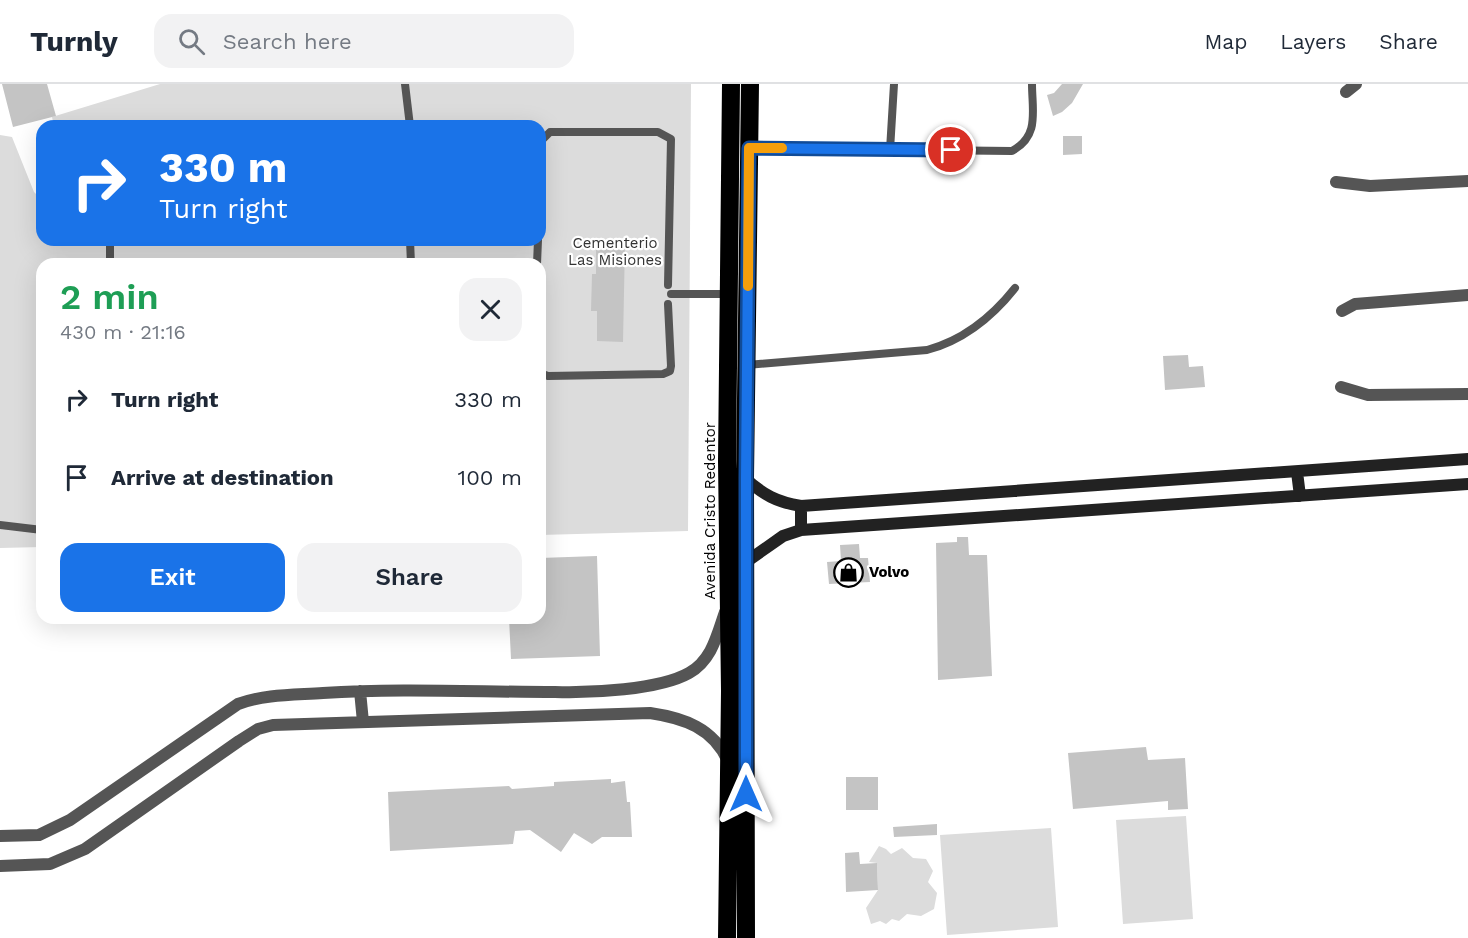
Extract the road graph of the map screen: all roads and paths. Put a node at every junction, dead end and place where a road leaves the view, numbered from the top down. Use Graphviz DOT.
graph roads {
  1 [pos="405,84"];
  2 [pos="731,84"];
  3 [pos="750,84"];
  4 [pos="894,84"];
  5 [pos="1032,84"];
  6 [pos="409,120"];
  7 [pos="546,136"];
  8 [pos="749,148"];
  9 [pos="891,150"];
  10 [pos="1468,181"];
  11 [pos="1336,182"];
  12 [pos="668,285"];
  13 [pos="1015,288"];
  14 [pos="671,294"];
  15 [pos="730,294"];
  16 [pos="1468,295"];
  17 [pos="668,304"];
  18 [pos="1342,311"];
  19 [pos="747,364"];
  20 [pos="546,375"];
  21 [pos="1341,387"];
  22 [pos="1468,394"];
  23 [pos="1468,459"];
  24 [pos="1297,472"];
  25 [pos="746,478"];
  26 [pos="1468,484"];
  27 [pos="1300,496"];
  28 [pos="801,506"];
  29 [pos="0,525"];
  30 [pos="36,529"];
  31 [pos="801,530"];
  32 [pos="746,562"];
  33 [pos="728,606"];
  34 [pos="360,691"];
  35 [pos="612,691"];
  36 [pos="572,692"];
  37 [pos="615,714"];
  38 [pos="574,715"];
  39 [pos="363,722"];
  40 [pos="729,761"];
  41 [pos="0,836"];
  42 [pos="0,866"];
  43 [pos="727,938"];
  44 [pos="746,938"];
  1 -- 6 [label="lane"];
  2 -- 15 [label="highway, Avenida Cristo Redentor"];
  3 -- 8 [label="highway"];
  4 -- 9 [label="lane"];
  5 -- 9 [label="lane"];
  7 -- 12 [label="lane"];
  8 -- 9 [label="lane"];
  8 -- 19 [label="highway"];
  10 -- 11 [label="street"];
  13 -- 19 [label="lane"];
  14 -- 15 [label="lane"];
  15 -- 33 [label="highway, Avenida Cristo Redentor"];
  16 -- 18 [label="street"];
  17 -- 20 [label="lane"];
  19 -- 25 [label="highway"];
  21 -- 22 [label="street"];
  23 -- 24 [label="main road"];
  24 -- 27 [label="main road"];
  24 -- 28 [label="main road"];
  25 -- 28 [label="main road"];
  25 -- 32 [label="highway"];
  26 -- 27 [label="main road"];
  27 -- 31 [label="main road"];
  28 -- 31 [label="main road"];
  29 -- 30 [label="lane"];
  31 -- 32 [label="main road"];
  32 -- 44 [label="highway"];
  33 -- 35 [label="street"];
  33 -- 40 [label="highway, Avenida Cristo Redentor"];
  34 -- 36 [label="street"];
  34 -- 39 [label="street"];
  34 -- 41 [label="street"];
  35 -- 36 [label="street"];
  35 -- 37 [label="street"];
  36 -- 38 [label="street"];
  37 -- 38 [label="street"];
  37 -- 40 [label="street"];
  38 -- 39 [label="street"];
  39 -- 42 [label="street"];
  40 -- 43 [label="highway, Avenida Cristo Redentor"];
}
